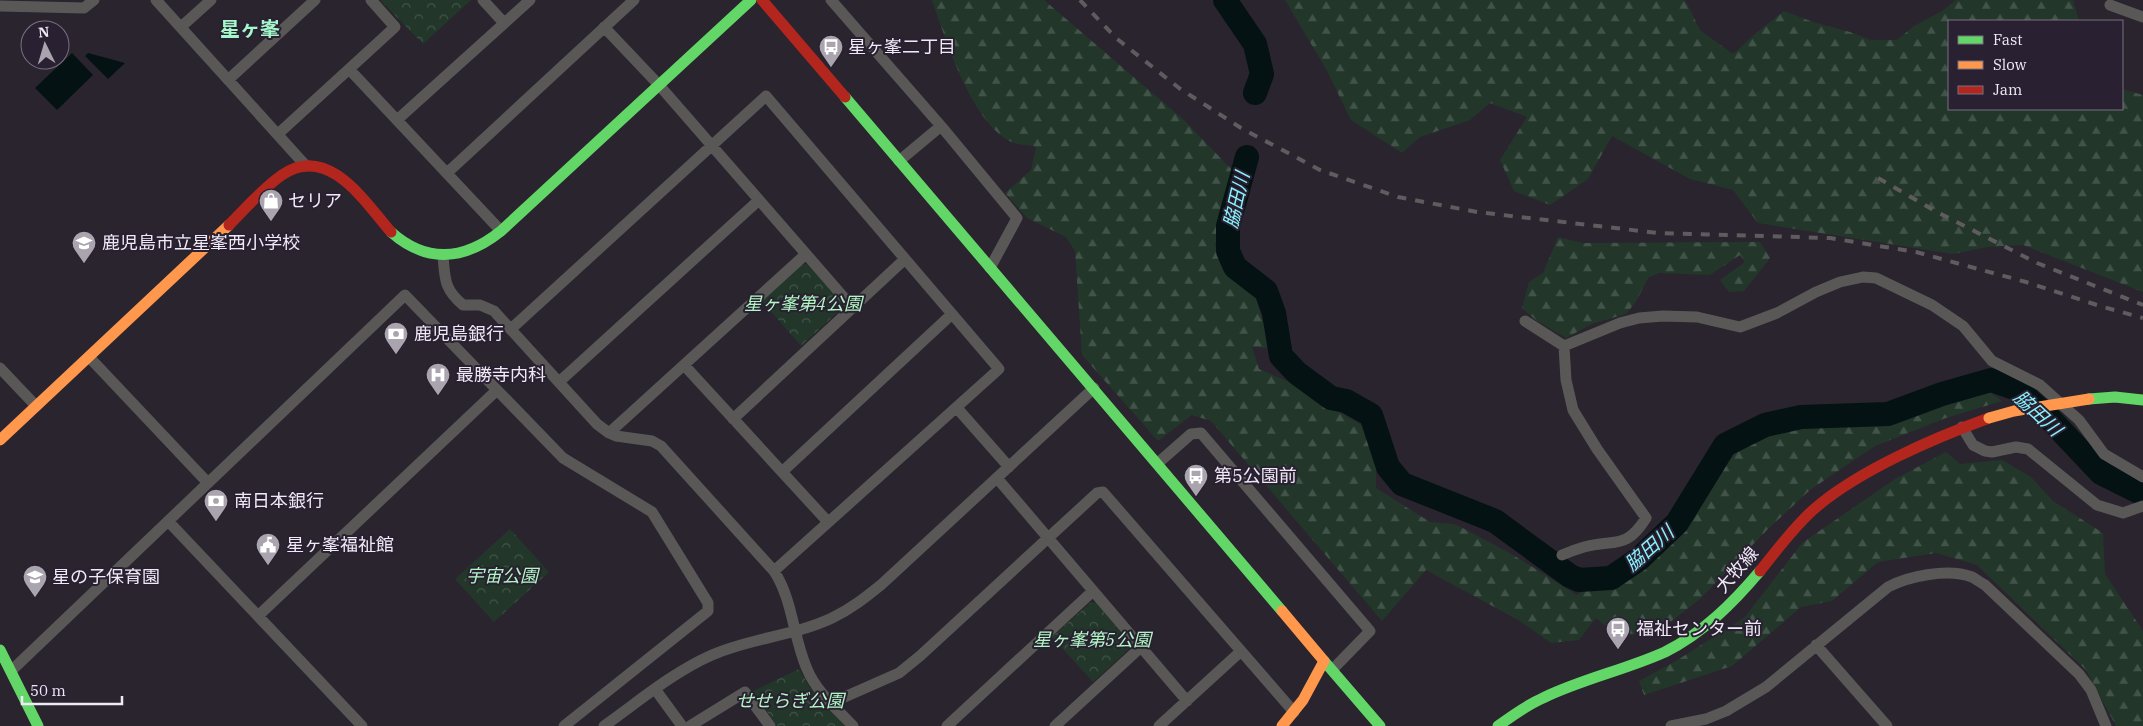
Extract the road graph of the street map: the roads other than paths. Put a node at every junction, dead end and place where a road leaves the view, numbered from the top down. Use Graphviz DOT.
graph roads {
  1 [pos="94,0"];
  2 [pos="156,0"];
  3 [pos="211,0"];
  4 [pos="315,0"];
  5 [pos="371,0"];
  6 [pos="483,0"];
  7 [pos="530,0"];
  8 [pos="634,0"];
  9 [pos="751,0"];
  10 [pos="762,0"];
  11 [pos="831,0"];
  12 [pos="2110,5"];
  13 [pos="0,6"];
  14 [pos="2143,17"];
  15 [pos="504,23"];
  16 [pos="181,27"];
  17 [pos="604,27"];
  18 [pos="349,69"];
  19 [pos="228,80"];
  20 [pos="659,85"];
  21 [pos="397,120"];
  22 [pos="941,126"];
  23 [pos="278,134"];
  24 [pos="712,146"];
  25 [pos="899,161"];
  26 [pos="306,166"];
  27 [pos="447,173"];
  28 [pos="759,200"];
  29 [pos="501,231"];
  30 [pos="806,254"];
  31 [pos="443,256"];
  32 [pos="905,259"];
  33 [pos="990,268"];
  34 [pos="853,308"];
  35 [pos="952,314"];
  36 [pos="1524,321"];
  37 [pos="511,329"];
  38 [pos="1564,346"];
  39 [pos="89,357"];
  40 [pos="684,365"];
  41 [pos="0,368"];
  42 [pos="559,382"];
  43 [pos="1094,388"];
  44 [pos="497,390"];
  45 [pos="2143,400"];
  46 [pos="36,406"];
  47 [pos="956,408"];
  48 [pos="733,419"];
  49 [pos="1962,427"];
  50 [pos="609,433"];
  51 [pos="0,440"];
  52 [pos="1158,464"];
  53 [pos="1009,466"];
  54 [pos="782,472"];
  55 [pos="2143,477"];
  56 [pos="997,478"];
  57 [pos="208,483"];
  58 [pos="2141,507"];
  59 [pos="168,520"];
  60 [pos="828,522"];
  61 [pos="1048,538"];
  62 [pos="1562,555"];
  63 [pos="774,571"];
  64 [pos="1094,591"];
  65 [pos="258,616"];
  66 [pos="795,630"];
  67 [pos="1816,645"];
  68 [pos="1141,647"];
  69 [pos="0,650"];
  70 [pos="1240,652"];
  71 [pos="1324,660"];
  72 [pos="1332,670"];
  73 [pos="11,671"];
  74 [pos="655,690"];
  75 [pos="1186,700"];
  76 [pos="831,703"];
  77 [pos="1294,712"];
  78 [pos="38,726"];
  79 [pos="362,726"];
  80 [pos="564,726"];
  81 [pos="604,726"];
  82 [pos="682,726"];
  83 [pos="690,726"];
  84 [pos="770,726"];
  85 [pos="853,726"];
  86 [pos="948,726"];
  87 [pos="1055,726"];
  88 [pos="1159,726"];
  89 [pos="1282,726"];
  90 [pos="1380,726"];
  91 [pos="1498,726"];
  92 [pos="1671,726"];
  93 [pos="1887,726"];
  94 [pos="2106,726"];
  1 -- 13 [label="street"];
  2 -- 16 [label="street"];
  3 -- 16 [label="street"];
  4 -- 19 [label="street"];
  5 -- 18 [label="street"];
  6 -- 15 [label="street"];
  7 -- 15 [label="street"];
  8 -- 17 [label="street"];
  9 -- 20 [label="street"];
  10 -- 25 [label="street"];
  11 -- 22 [label="street"];
  12 -- 14 [label="street"];
  15 -- 21 [label="street"];
  16 -- 19 [label="street"];
  17 -- 20 [label="street"];
  17 -- 27 [label="street"];
  18 -- 21 [label="street"];
  18 -- 23 [label="street"];
  19 -- 23 [label="street"];
  20 -- 24 [label="street"];
  20 -- 29 [label="street"];
  21 -- 27 [label="street"];
  22 -- 25 [label="street"];
  22 -- 33 [label="street"];
  23 -- 26 [label="street"];
  24 -- 28 [label="street"];
  24 -- 32 [label="street"];
  24 -- 37 [label="street"];
  25 -- 33 [label="street"];
  26 -- 31 [label="street"];
  26 -- 39 [label="street"];
  27 -- 29 [label="street"];
  28 -- 30 [label="street"];
  28 -- 42 [label="street"];
  29 -- 31 [label="street"];
  30 -- 34 [label="street"];
  30 -- 40 [label="street"];
  31 -- 37 [label="street"];
  32 -- 34 [label="street"];
  32 -- 35 [label="street"];
  33 -- 43 [label="street"];
  34 -- 48 [label="street"];
  35 -- 47 [label="street"];
  35 -- 54 [label="street"];
  36 -- 38 [label="street"];
  37 -- 42 [label="street"];
  38 -- 55 [label="street"];
  38 -- 62 [label="street"];
  39 -- 46 [label="street"];
  39 -- 57 [label="street"];
  40 -- 48 [label="street"];
  40 -- 50 [label="street"];
  41 -- 46 [label="street"];
  42 -- 50 [label="street"];
  43 -- 52 [label="street"];
  43 -- 53 [label="street"];
  44 -- 57 [label="street"];
  44 -- 65 [label="street"];
  44 -- 80 [label="street"];
  45 -- 49 [label="street, 大牧線, bridge"];
  46 -- 51 [label="street"];
  47 -- 53 [label="street"];
  47 -- 60 [label="street"];
  48 -- 54 [label="street"];
  49 -- 58 [label="street"];
  49 -- 91 [label="street, 大牧線"];
  50 -- 63 [label="street"];
  52 -- 71 [label="street"];
  52 -- 72 [label="street"];
  53 -- 56 [label="street"];
  54 -- 60 [label="street"];
  56 -- 61 [label="street"];
  56 -- 66 [label="street"];
  57 -- 59 [label="street"];
  59 -- 65 [label="street"];
  59 -- 73 [label="street"];
  60 -- 63 [label="street"];
  61 -- 64 [label="street"];
  61 -- 70 [label="street"];
  61 -- 76 [label="street"];
  63 -- 66 [label="street"];
  64 -- 68 [label="street"];
  64 -- 86 [label="street"];
  65 -- 79 [label="street"];
  66 -- 74 [label="street"];
  66 -- 76 [label="street"];
  67 -- 92 [label="street"];
  67 -- 93 [label="street"];
  67 -- 94 [label="street"];
  68 -- 75 [label="street"];
  68 -- 87 [label="street"];
  69 -- 73 [label="street"];
  70 -- 75 [label="street"];
  70 -- 77 [label="street"];
  71 -- 72 [label="street"];
  71 -- 77 [label="street"];
  72 -- 90 [label="street"];
  73 -- 78 [label="street"];
  74 -- 81 [label="street"];
  74 -- 82 [label="street"];
  75 -- 88 [label="street"];
  76 -- 85 [label="street"];
  77 -- 89 [label="street"];
  83 -- 84 [label="street"];
}
